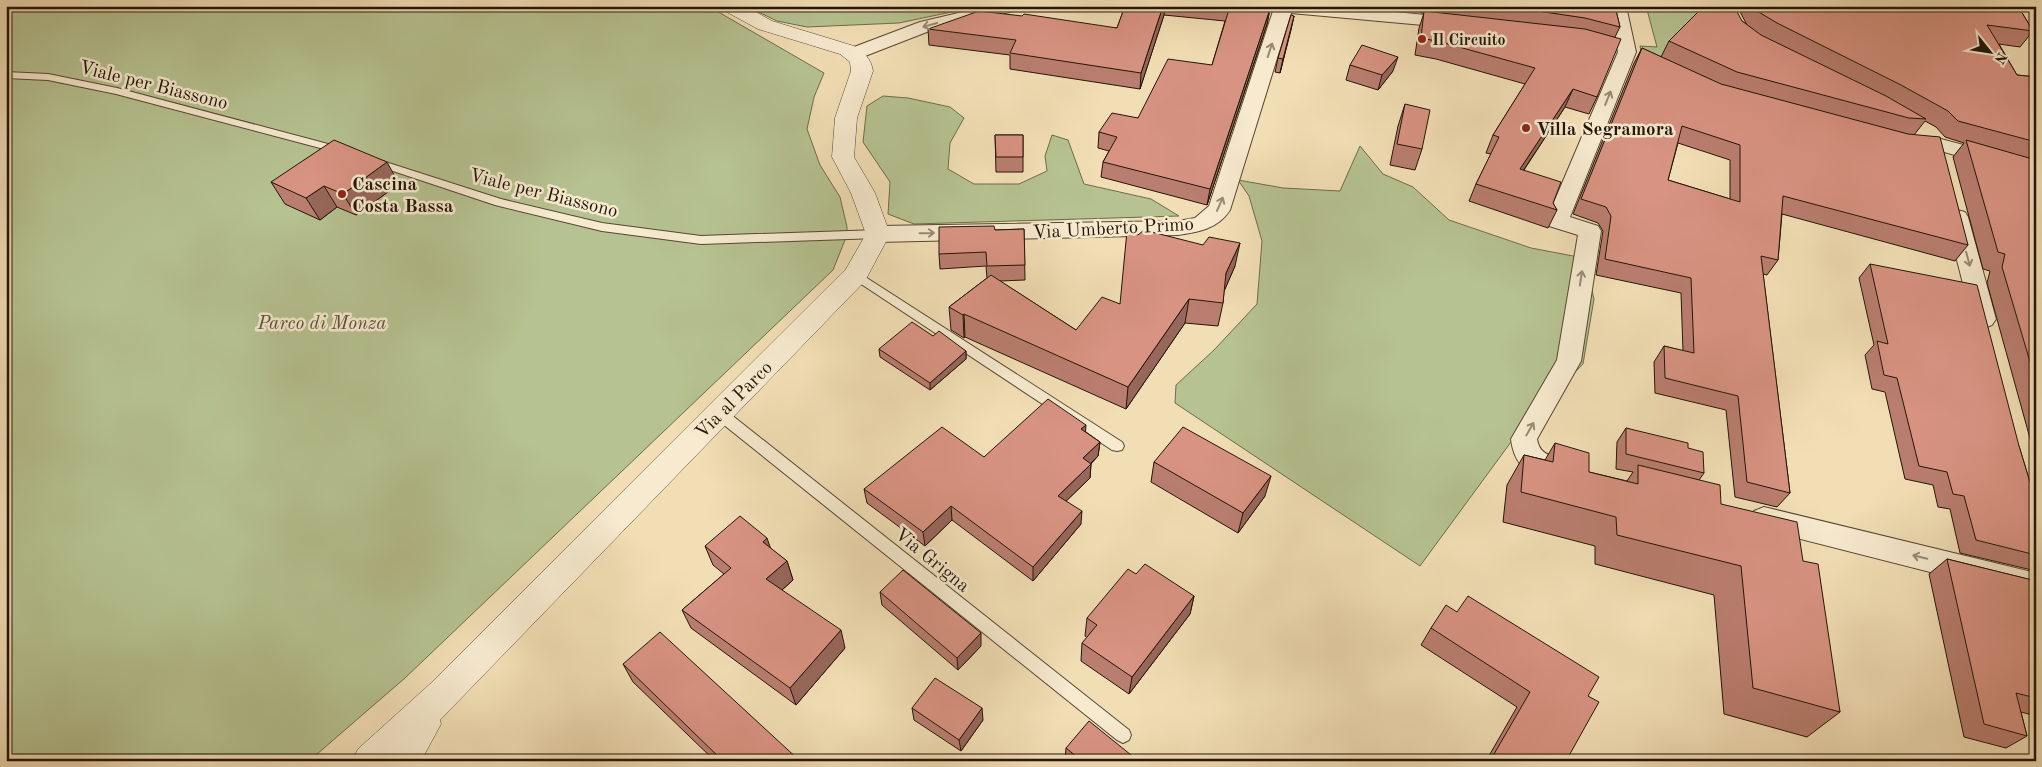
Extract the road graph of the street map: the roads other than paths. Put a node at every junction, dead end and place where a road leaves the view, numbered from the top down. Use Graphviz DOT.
graph roads {
  1 [pos="730,6"];
  2 [pos="1012,6"];
  3 [pos="1281,6"];
  4 [pos="1617,6"];
  5 [pos="1472,25"];
  6 [pos="1606,46"];
  7 [pos="853,54"];
  8 [pos="1635,55"];
  9 [pos="6,75"];
  10 [pos="1913,124"];
  11 [pos="1888,140"];
  12 [pos="1937,144"];
  13 [pos="2036,171"];
  14 [pos="878,234"];
  15 [pos="856,275"];
  16 [pos="1988,336"];
  17 [pos="719,413"];
  18 [pos="1117,446"];
  19 [pos="1583,474"];
  20 [pos="1737,512"];
  21 [pos="2036,586"];
  22 [pos="442,695"];
  23 [pos="1123,735"];
  24 [pos="370,761"];
  25 [pos="401,761"];
  1 -- 7 [label="street"];
  2 -- 7 [label="street, one-way"];
  3 -- 5 [label="street"];
  14 -- 3 [label="street, Via Umberto Primo, one-way"];
  4 -- 8 [label="street"];
  6 -- 8 [label="street"];
  7 -- 14 [label="street"];
  19 -- 8 [label="street, one-way"];
  9 -- 14 [label="lane, Viale per Biassono"];
  10 -- 12 [label="street"];
  11 -- 12 [label="street"];
  12 -- 13 [label="street"];
  12 -- 16 [label="street, one-way"];
  14 -- 15 [label="street, Via al Parco"];
  15 -- 17 [label="street, Via al Parco"];
  15 -- 18 [label="lane"];
  17 -- 22 [label="street, Via al Parco"];
  17 -- 23 [label="lane, Via Grigna"];
  21 -- 20 [label="street, one-way"];
  22 -- 24 [label="street, Via al Parco"];
  22 -- 25 [label="street, Via al Parco"];
}
